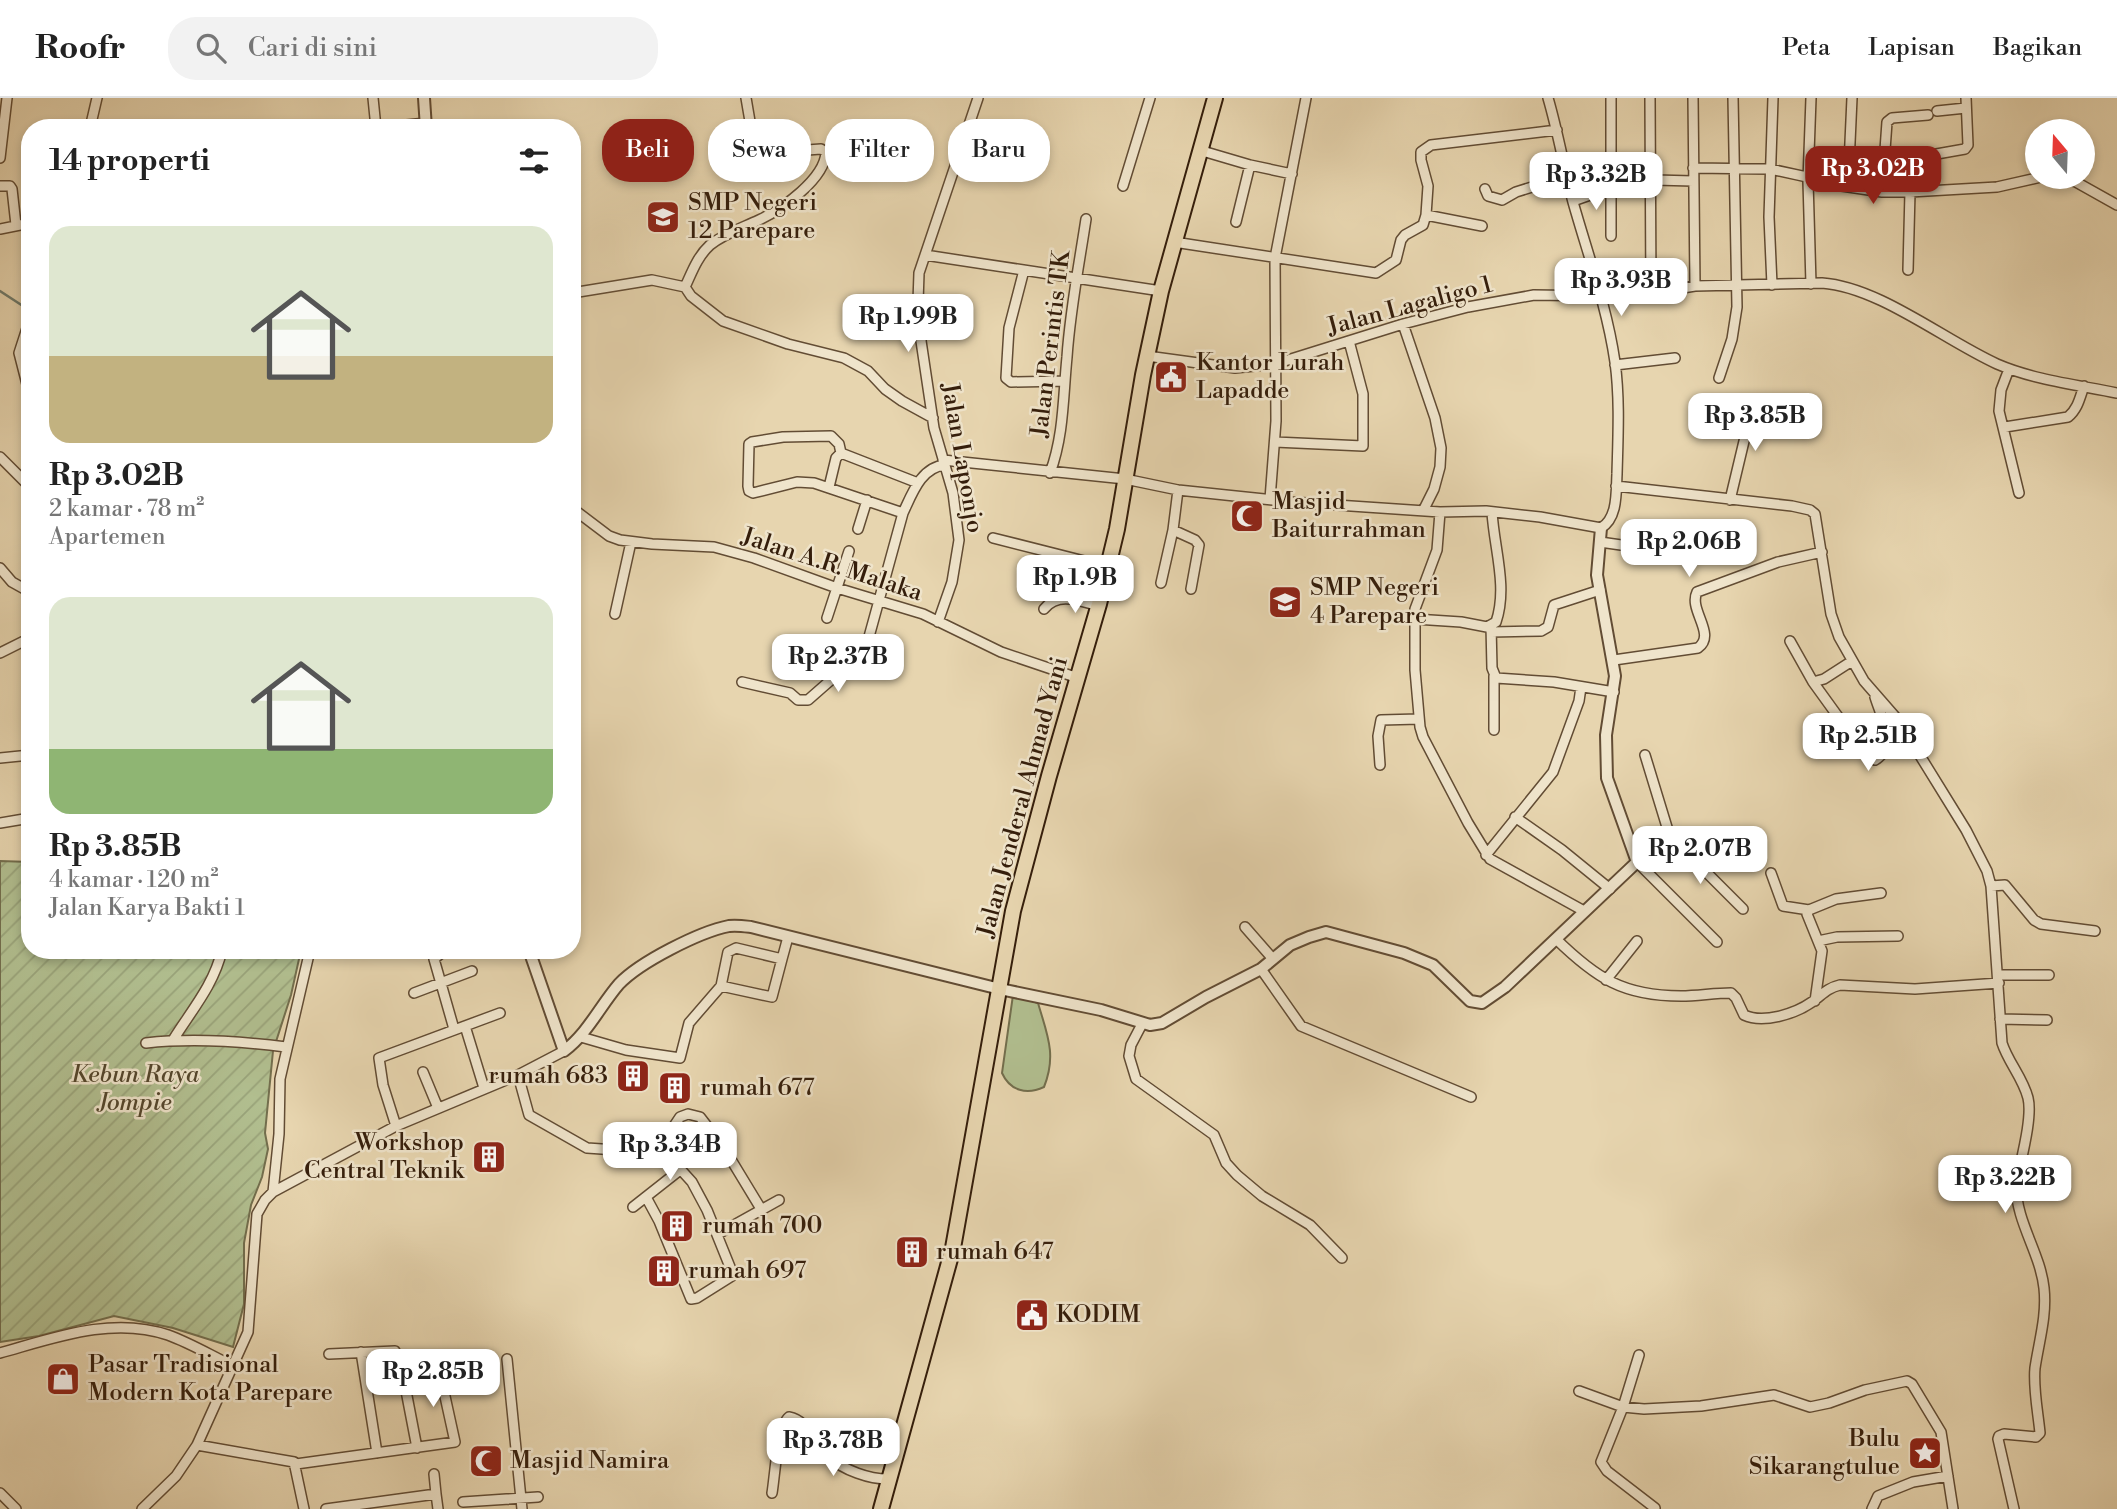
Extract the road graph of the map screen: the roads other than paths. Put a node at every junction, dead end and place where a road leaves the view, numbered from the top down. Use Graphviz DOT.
graph roads {
  1 [pos="7,98"];
  2 [pos="97,98"];
  3 [pos="373,98"];
  4 [pos="424,98"];
  5 [pos="746,98"];
  6 [pos="978,98"];
  7 [pos="1150,98"];
  8 [pos="1215,98"];
  9 [pos="1306,98"];
  10 [pos="1548,98"];
  11 [pos="1611,98"];
  12 [pos="1650,98"];
  13 [pos="1693,98"];
  14 [pos="1733,98"];
  15 [pos="1773,98"];
  16 [pos="1811,98"];
  17 [pos="1852,98"];
  18 [pos="1966,103"];
  19 [pos="92,119"];
  20 [pos="376,119"];
  21 [pos="426,119"];
  22 [pos="1557,130"];
  23 [pos="1199,150"];
  24 [pos="1885,152"];
  25 [pos="0,158"];
  26 [pos="1250,165"];
  27 [pos="1693,168"];
  28 [pos="1733,169"];
  29 [pos="1770,169"];
  30 [pos="1292,174"];
  31 [pos="1567,176"];
  32 [pos="1807,179"];
  33 [pos="1650,181"];
  34 [pos="1693,181"];
  35 [pos="2025,181"];
  36 [pos="0,186"];
  37 [pos="1123,186"];
  38 [pos="1848,187"];
  39 [pos="1610,188"];
  40 [pos="2088,189"];
  41 [pos="1485,190"];
  42 [pos="1882,192"];
  43 [pos="1910,192"];
  44 [pos="1573,201"];
  45 [pos="2117,205"];
  46 [pos="1426,215"];
  47 [pos="1086,219"];
  48 [pos="1236,222"];
  49 [pos="21,224"];
  50 [pos="16,225"];
  51 [pos="1482,226"];
  52 [pos="0,229"];
  53 [pos="1611,236"];
  54 [pos="1174,242"];
  55 [pos="926,255"];
  56 [pos="1275,258"];
  57 [pos="1024,270"];
  58 [pos="1908,270"];
  59 [pos="1077,277"];
  60 [pos="1811,284"];
  61 [pos="1736,285"];
  62 [pos="1772,285"];
  63 [pos="1695,286"];
  64 [pos="685,287"];
  65 [pos="1161,291"];
  66 [pos="581,292"];
  67 [pos="1651,293"];
  68 [pos="1601,296"];
  69 [pos="1403,324"];
  70 [pos="1349,341"];
  71 [pos="1147,356"];
  72 [pos="1675,358"];
  73 [pos="1275,364"];
  74 [pos="1615,365"];
  75 [pos="2010,369"];
  76 [pos="1719,379"];
  77 [pos="1065,381"];
  78 [pos="2084,386"];
  79 [pos="2116,390"];
  80 [pos="1765,401"];
  81 [pos="933,418"];
  82 [pos="2005,427"];
  83 [pos="1275,442"];
  84 [pos="841,453"];
  85 [pos="0,457"];
  86 [pos="944,462"];
  87 [pos="1050,473"];
  88 [pos="21,478"];
  89 [pos="1125,479"];
  90 [pos="918,483"];
  91 [pos="1616,485"];
  92 [pos="829,487"];
  93 [pos="1178,490"];
  94 [pos="2019,493"];
  95 [pos="1270,499"];
  96 [pos="867,500"];
  97 [pos="1730,500"];
  98 [pos="1423,510"];
  99 [pos="1440,512"];
  100 [pos="1492,512"];
  101 [pos="903,513"];
  102 [pos="581,515"];
  103 [pos="1601,528"];
  104 [pos="858,529"];
  105 [pos="1173,530"];
  106 [pos="993,538"];
  107 [pos="631,542"];
  108 [pos="1600,542"];
  109 [pos="1672,547"];
  110 [pos="849,551"];
  111 [pos="1822,552"];
  112 [pos="1108,567"];
  113 [pos="0,568"];
  114 [pos="1161,583"];
  115 [pos="21,587"];
  116 [pos="837,588"];
  117 [pos="1191,589"];
  118 [pos="1601,590"];
  119 [pos="878,599"];
  120 [pos="1099,606"];
  121 [pos="1044,609"];
  122 [pos="615,614"];
  123 [pos="827,618"];
  124 [pos="1415,619"];
  125 [pos="939,622"];
  126 [pos="1490,628"];
  127 [pos="1790,641"];
  128 [pos="21,642"];
  129 [pos="0,653"];
  130 [pos="1614,660"];
  131 [pos="1852,661"];
  132 [pos="1494,676"];
  133 [pos="1078,678"];
  134 [pos="742,682"];
  135 [pos="1813,682"];
  136 [pos="1581,687"];
  137 [pos="1614,692"];
  138 [pos="1875,694"];
  139 [pos="1419,719"];
  140 [pos="1494,730"];
  141 [pos="1645,755"];
  142 [pos="21,756"];
  143 [pos="0,758"];
  144 [pos="1380,765"];
  145 [pos="1515,817"];
  146 [pos="21,820"];
  147 [pos="0,823"];
  148 [pos="1700,842"];
  149 [pos="1664,848"];
  150 [pos="1680,849"];
  151 [pos="1486,855"];
  152 [pos="1637,862"];
  153 [pos="1771,873"];
  154 [pos="1992,886"];
  155 [pos="1609,889"];
  156 [pos="1881,893"];
  157 [pos="1743,909"];
  158 [pos="1809,910"];
  159 [pos="1584,911"];
  160 [pos="1245,928"];
  161 [pos="2095,931"];
  162 [pos="1898,936"];
  163 [pos="788,937"];
  164 [pos="1556,939"];
  165 [pos="1818,940"];
  166 [pos="1637,941"];
  167 [pos="1717,942"];
  168 [pos="782,958"];
  169 [pos="219,959"];
  170 [pos="308,959"];
  171 [pos="434,959"];
  172 [pos="532,959"];
  173 [pos="1273,959"];
  174 [pos="1261,970"];
  175 [pos="472,971"];
  176 [pos="2049,975"];
  177 [pos="1999,979"];
  178 [pos="1606,980"];
  179 [pos="440,983"];
  180 [pos="720,986"];
  181 [pos="1000,989"];
  182 [pos="414,993"];
  183 [pos="1815,1001"];
  184 [pos="500,1013"];
  185 [pos="2000,1019"];
  186 [pos="2047,1020"];
  187 [pos="1142,1024"];
  188 [pos="465,1026"];
  189 [pos="454,1029"];
  190 [pos="581,1037"];
  191 [pos="173,1040"];
  192 [pos="146,1043"];
  193 [pos="286,1046"];
  194 [pos="564,1051"];
  195 [pos="423,1072"];
  196 [pos="518,1075"];
  197 [pos="484,1088"];
  198 [pos="1471,1097"];
  199 [pos="438,1108"];
  200 [pos="396,1126"];
  201 [pos="654,1156"];
  202 [pos="680,1170"];
  203 [pos="273,1192"];
  204 [pos="646,1197"];
  205 [pos="779,1200"];
  206 [pos="633,1207"];
  207 [pos="761,1209"];
  208 [pos="718,1234"];
  209 [pos="1342,1258"];
  210 [pos="394,1351"];
  211 [pos="361,1352"];
  212 [pos="0,1353"];
  213 [pos="329,1354"];
  214 [pos="1639,1355"];
  215 [pos="507,1359"];
  216 [pos="231,1365"];
  217 [pos="439,1369"];
  218 [pos="402,1370"];
  219 [pos="1578,1391"];
  220 [pos="1623,1407"];
  221 [pos="197,1445"];
  222 [pos="416,1448"];
  223 [pos="377,1453"];
  224 [pos="296,1464"];
  225 [pos="434,1474"];
  226 [pos="1948,1476"];
  227 [pos="891,1479"];
  228 [pos="0,1493"];
  229 [pos="772,1493"];
  230 [pos="436,1494"];
  231 [pos="538,1497"];
  232 [pos="521,1498"];
  233 [pos="463,1502"];
  234 [pos="401,1504"];
  235 [pos="357,1506"];
  236 [pos="1655,1508"];
  237 [pos="16,1509"];
  238 [pos="142,1509"];
  239 [pos="304,1509"];
  240 [pos="326,1509"];
  241 [pos="438,1509"];
  242 [pos="522,1509"];
  243 [pos="881,1509"];
  244 [pos="1872,1509"];
  245 [pos="1953,1509"];
  246 [pos="2014,1509"];
  1 -- 25 [label="street"];
  2 -- 19 [label="street"];
  3 -- 20 [label="street"];
  4 -- 21 [label="street"];
  5 -- 64 [label="street"];
  6 -- 55 [label="street, Jalan Laponjo"];
  7 -- 37 [label="street"];
  8 -- 23 [label="highway, Jalan Jenderal Ahmad Yani"];
  9 -- 30 [label="street"];
  10 -- 22 [label="street"];
  11 -- 39 [label="street"];
  12 -- 33 [label="street"];
  13 -- 27 [label="street"];
  14 -- 28 [label="street"];
  15 -- 29 [label="street"];
  16 -- 32 [label="street"];
  17 -- 38 [label="street"];
  18 -- 24 [label="street"];
  18 -- 24 [label="street"];
  22 -- 31 [label="street"];
  22 -- 46 [label="street"];
  23 -- 26 [label="street"];
  23 -- 54 [label="highway, Jalan Jenderal Ahmad Yani"];
  24 -- 42 [label="street"];
  26 -- 30 [label="street"];
  26 -- 48 [label="street"];
  27 -- 28 [label="street"];
  27 -- 34 [label="street"];
  28 -- 29 [label="street"];
  28 -- 61 [label="street"];
  29 -- 32 [label="street"];
  29 -- 62 [label="street"];
  30 -- 56 [label="street"];
  31 -- 41 [label="street"];
  31 -- 44 [label="street"];
  32 -- 38 [label="street"];
  32 -- 60 [label="street"];
  33 -- 34 [label="street"];
  33 -- 39 [label="street"];
  33 -- 67 [label="street"];
  34 -- 63 [label="street"];
  35 -- 43 [label="street"];
  36 -- 50 [label="street"];
  38 -- 42 [label="street"];
  39 -- 44 [label="street"];
  39 -- 53 [label="street"];
  40 -- 45 [label="street"];
  42 -- 43 [label="street"];
  43 -- 58 [label="street"];
  44 -- 68 [label="street"];
  46 -- 51 [label="street"];
  46 -- 56 [label="street"];
  47 -- 59 [label="street, Jalan Perintis TK"];
  49 -- 50 [label="street"];
  50 -- 52 [label="street"];
  54 -- 56 [label="street"];
  54 -- 65 [label="highway, Jalan Jenderal Ahmad Yani"];
  55 -- 57 [label="street"];
  55 -- 81 [label="street, Jalan Laponjo"];
  56 -- 73 [label="street"];
  57 -- 59 [label="street"];
  57 -- 77 [label="street"];
  59 -- 65 [label="street"];
  59 -- 77 [label="street, Jalan Perintis TK"];
  60 -- 62 [label="street, Jalan Lagaligo 1"];
  60 -- 75 [label="street, Jalan Lagaligo 1"];
  61 -- 62 [label="street, Jalan Lagaligo 1"];
  61 -- 63 [label="street, Jalan Lagaligo 1"];
  61 -- 76 [label="street"];
  63 -- 67 [label="street, Jalan Lagaligo 1"];
  64 -- 66 [label="street"];
  64 -- 81 [label="street"];
  65 -- 71 [label="highway, Jalan Jenderal Ahmad Yani"];
  67 -- 68 [label="street, Jalan Lagaligo 1"];
  68 -- 69 [label="street, Jalan Lagaligo 1"];
  68 -- 74 [label="street"];
  69 -- 70 [label="street, Jalan Lagaligo 1"];
  69 -- 98 [label="street"];
  70 -- 73 [label="street, Jalan Lagaligo 1"];
  70 -- 83 [label="street"];
  71 -- 73 [label="street, Jalan Lagaligo 1"];
  71 -- 89 [label="highway, Jalan Jenderal Ahmad Yani"];
  72 -- 74 [label="street"];
  73 -- 83 [label="street"];
  74 -- 91 [label="street"];
  75 -- 78 [label="street, Jalan Lagaligo 1"];
  75 -- 82 [label="street"];
  77 -- 87 [label="street, Jalan Perintis TK"];
  78 -- 79 [label="street, Jalan Lagaligo 1"];
  78 -- 82 [label="street"];
  80 -- 97 [label="street"];
  81 -- 86 [label="street, Jalan Laponjo"];
  82 -- 94 [label="street"];
  83 -- 95 [label="street"];
  84 -- 90 [label="street"];
  84 -- 92 [label="street"];
  84 -- 92 [label="street"];
  85 -- 88 [label="street"];
  86 -- 87 [label="street"];
  86 -- 90 [label="street"];
  86 -- 125 [label="street, Jalan Laponjo"];
  87 -- 89 [label="street"];
  89 -- 93 [label="street"];
  89 -- 112 [label="highway, Jalan Jenderal Ahmad Yani"];
  90 -- 101 [label="street"];
  91 -- 97 [label="street"];
  91 -- 103 [label="street"];
  92 -- 96 [label="street"];
  93 -- 95 [label="street"];
  93 -- 105 [label="street"];
  95 -- 98 [label="street"];
  96 -- 101 [label="street"];
  96 -- 104 [label="street"];
  97 -- 111 [label="street"];
  98 -- 99 [label="street"];
  99 -- 100 [label="street"];
  99 -- 124 [label="street"];
  100 -- 103 [label="street"];
  100 -- 126 [label="street"];
  101 -- 119 [label="street"];
  102 -- 107 [label="street, Jalan A.R. Malaka"];
  103 -- 108 [label="street"];
  105 -- 114 [label="street"];
  105 -- 117 [label="street"];
  106 -- 112 [label="street"];
  107 -- 116 [label="street, Jalan A.R. Malaka"];
  107 -- 122 [label="street"];
  108 -- 109 [label="street"];
  108 -- 118 [label="street"];
  110 -- 116 [label="street"];
  111 -- 130 [label="street"];
  111 -- 131 [label="street"];
  112 -- 120 [label="highway, Jalan Jenderal Ahmad Yani"];
  113 -- 115 [label="street"];
  116 -- 119 [label="street, Jalan A.R. Malaka"];
  116 -- 123 [label="street"];
  118 -- 126 [label="street"];
  118 -- 130 [label="street"];
  119 -- 125 [label="street, Jalan A.R. Malaka"];
  119 -- 134 [label="street"];
  120 -- 121 [label="street"];
  120 -- 133 [label="highway, Jalan Jenderal Ahmad Yani"];
  124 -- 126 [label="street"];
  124 -- 139 [label="street"];
  125 -- 133 [label="street, Jalan A.R. Malaka"];
  126 -- 132 [label="street"];
  127 -- 135 [label="street"];
  128 -- 129 [label="street"];
  130 -- 137 [label="street"];
  131 -- 135 [label="street"];
  131 -- 138 [label="street"];
  132 -- 136 [label="street"];
  132 -- 140 [label="street"];
  133 -- 181 [label="highway, Jalan Jenderal Ahmad Yani"];
  135 -- 138 [label="street"];
  136 -- 137 [label="street"];
  136 -- 145 [label="street"];
  137 -- 152 [label="street"];
  138 -- 154 [label="street"];
  139 -- 144 [label="street"];
  139 -- 151 [label="street"];
  141 -- 149 [label="street"];
  142 -- 143 [label="street"];
  145 -- 151 [label="street"];
  145 -- 155 [label="street"];
  146 -- 147 [label="street"];
  148 -- 150 [label="street"];
  149 -- 150 [label="street"];
  149 -- 152 [label="street"];
  150 -- 157 [label="street"];
  151 -- 159 [label="street"];
  152 -- 155 [label="street"];
  152 -- 167 [label="street"];
  153 -- 158 [label="street"];
  154 -- 161 [label="street"];
  154 -- 177 [label="street"];
  155 -- 159 [label="street"];
  156 -- 158 [label="street"];
  158 -- 165 [label="street"];
  159 -- 164 [label="street"];
  160 -- 173 [label="street"];
  162 -- 165 [label="street"];
  163 -- 168 [label="street"];
  163 -- 181 [label="street"];
  163 -- 190 [label="street"];
  164 -- 173 [label="street"];
  164 -- 178 [label="street"];
  165 -- 183 [label="street"];
  166 -- 178 [label="street"];
  168 -- 180 [label="street"];
  168 -- 180 [label="street"];
  169 -- 191 [label="street"];
  170 -- 193 [label="street"];
  171 -- 179 [label="street"];
  172 -- 194 [label="street"];
  173 -- 174 [label="street"];
  174 -- 187 [label="street"];
  174 -- 198 [label="street"];
  175 -- 179 [label="street"];
  176 -- 177 [label="street"];
  177 -- 183 [label="street"];
  177 -- 185 [label="street"];
  178 -- 183 [label="street"];
  179 -- 182 [label="street"];
  179 -- 189 [label="street"];
  180 -- 190 [label="street"];
  181 -- 187 [label="street"];
  181 -- 227 [label="highway, Jalan Jenderal Ahmad Yani"];
  184 -- 188 [label="street"];
  185 -- 186 [label="street"];
  185 -- 246 [label="street"];
  187 -- 209 [label="street"];
  188 -- 189 [label="street"];
  188 -- 197 [label="street"];
  189 -- 200 [label="street"];
  190 -- 194 [label="street"];
  191 -- 192 [label="street"];
  191 -- 193 [label="street"];
  193 -- 203 [label="street"];
  194 -- 196 [label="street"];
  195 -- 199 [label="street"];
  196 -- 197 [label="street"];
  196 -- 201 [label="street"];
  197 -- 199 [label="street"];
  199 -- 200 [label="street"];
  200 -- 203 [label="street"];
  201 -- 202 [label="street"];
  201 -- 207 [label="street"];
  202 -- 204 [label="street"];
  202 -- 208 [label="street"];
  203 -- 216 [label="street"];
  204 -- 206 [label="street"];
  204 -- 208 [label="street"];
  205 -- 207 [label="street"];
  207 -- 208 [label="street"];
  210 -- 211 [label="street"];
  211 -- 213 [label="street"];
  211 -- 223 [label="street"];
  212 -- 216 [label="street"];
  214 -- 220 [label="street"];
  215 -- 232 [label="street"];
  216 -- 221 [label="street"];
  217 -- 222 [label="street"];
  218 -- 222 [label="street"];
  219 -- 220 [label="street"];
  220 -- 226 [label="street"];
  220 -- 236 [label="street"];
  221 -- 224 [label="street"];
  221 -- 238 [label="street"];
  222 -- 223 [label="street"];
  223 -- 224 [label="street"];
  224 -- 239 [label="street"];
  225 -- 230 [label="street"];
  226 -- 244 [label="street"];
  226 -- 245 [label="street"];
  227 -- 229 [label="street"];
  227 -- 243 [label="highway, Jalan Jenderal Ahmad Yani"];
  228 -- 237 [label="street"];
  230 -- 234 [label="street"];
  230 -- 241 [label="street"];
  231 -- 232 [label="street"];
  232 -- 233 [label="street"];
  232 -- 242 [label="street"];
  234 -- 235 [label="street"];
  235 -- 240 [label="street"];
}
